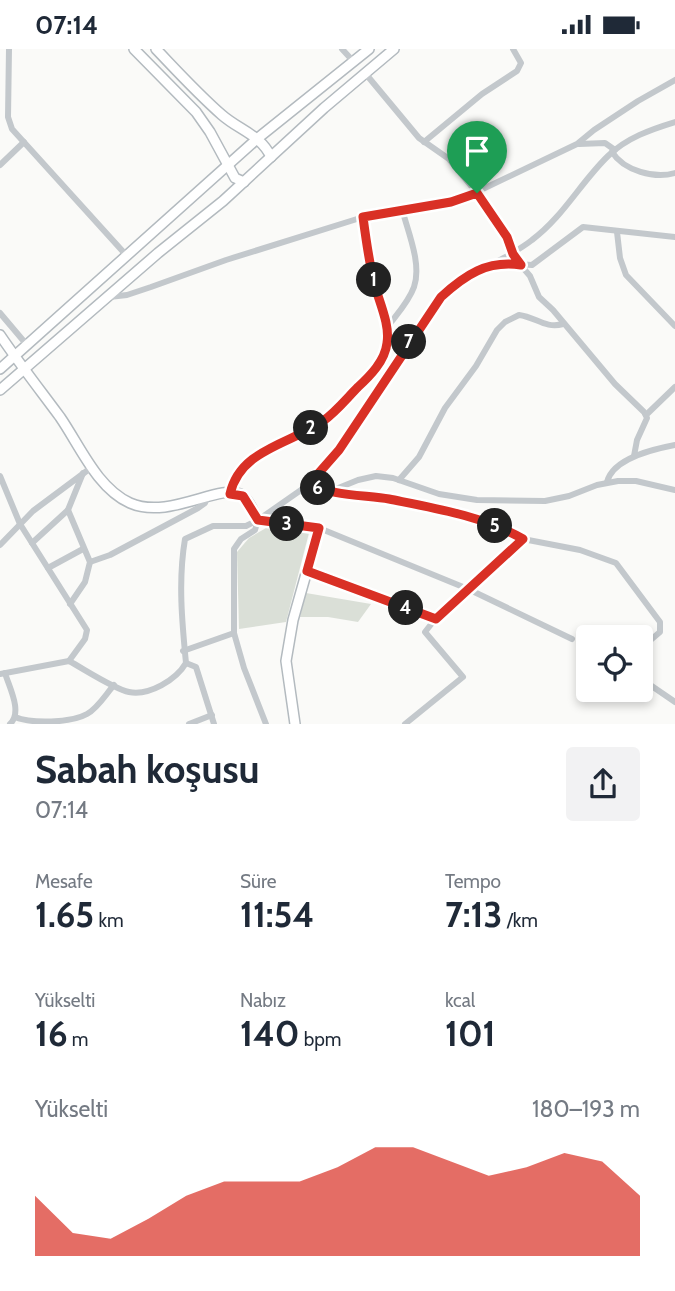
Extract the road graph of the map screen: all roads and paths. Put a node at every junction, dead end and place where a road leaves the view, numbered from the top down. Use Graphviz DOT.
graph roads {
  1 [pos="9,49"];
  2 [pos="134,49"];
  3 [pos="156,49"];
  4 [pos="342,49"];
  5 [pos="369,49"];
  6 [pos="394,49"];
  7 [pos="513,49"];
  8 [pos="353,61"];
  9 [pos="365,73"];
  10 [pos="675,80"];
  11 [pos="675,122"];
  12 [pos="258,138"];
  13 [pos="24,142"];
  14 [pos="424,142"];
  15 [pos="577,144"];
  16 [pos="613,151"];
  17 [pos="271,156"];
  18 [pos="0,165"];
  19 [pos="227,167"];
  20 [pos="675,173"];
  21 [pos="244,182"];
  22 [pos="477,193"];
  23 [pos="402,209"];
  24 [pos="363,217"];
  25 [pos="617,232"];
  26 [pos="675,237"];
  27 [pos="513,254"];
  28 [pos="127,257"];
  29 [pos="492,264"];
  30 [pos="521,265"];
  31 [pos="108,297"];
  32 [pos="0,313"];
  33 [pos="563,324"];
  34 [pos="386,326"];
  35 [pos="675,326"];
  36 [pos="0,335"];
  37 [pos="27,345"];
  38 [pos="14,356"];
  39 [pos="25,368"];
  40 [pos="0,369"];
  41 [pos="675,387"];
  42 [pos="0,390"];
  43 [pos="646,415"];
  44 [pos="675,445"];
  45 [pos="634,456"];
  46 [pos="92,467"];
  47 [pos="83,473"];
  48 [pos="0,478"];
  49 [pos="399,480"];
  50 [pos="607,482"];
  51 [pos="310,483"];
  52 [pos="675,490"];
  53 [pos="331,491"];
  54 [pos="230,494"];
  55 [pos="207,498"];
  56 [pos="68,510"];
  57 [pos="258,520"];
  58 [pos="20,524"];
  59 [pos="319,528"];
  60 [pos="523,539"];
  61 [pos="32,543"];
  62 [pos="0,545"];
  63 [pos="83,549"];
  64 [pos="90,562"];
  65 [pos="48,568"];
  66 [pos="307,571"];
  67 [pos="468,589"];
  68 [pos="70,604"];
  69 [pos="436,619"];
  70 [pos="234,633"];
  71 [pos="653,638"];
  72 [pos="572,639"];
  73 [pos="183,651"];
  74 [pos="69,661"];
  75 [pos="186,663"];
  76 [pos="2,673"];
  77 [pos="114,685"];
  78 [pos="653,687"];
  79 [pos="675,702"];
  80 [pos="212,715"];
  81 [pos="15,717"];
  82 [pos="10,724"];
  83 [pos="189,724"];
  84 [pos="214,724"];
  85 [pos="266,724"];
  86 [pos="295,724"];
  87 [pos="405,724"];
  1 -- 13 [label="street"];
  2 -- 19 [label="street"];
  3 -- 12 [label="street"];
  4 -- 8 [label="street"];
  5 -- 8 [label="street"];
  6 -- 9 [label="street"];
  7 -- 14 [label="street"];
  8 -- 12 [label="street"];
  9 -- 14 [label="street"];
  9 -- 17 [label="street"];
  10 -- 15 [label="street"];
  11 -- 16 [label="street"];
  12 -- 17 [label="street"];
  12 -- 19 [label="street"];
  13 -- 18 [label="street"];
  13 -- 28 [label="street"];
  14 -- 22 [label="street"];
  15 -- 16 [label="street"];
  15 -- 22 [label="street"];
  16 -- 20 [label="street"];
  16 -- 27 [label="street"];
  17 -- 21 [label="street"];
  19 -- 21 [label="street"];
  19 -- 28 [label="street"];
  21 -- 31 [label="street"];
  22 -- 23 [label="street"];
  22 -- 27 [label="street"];
  23 -- 24 [label="street"];
  23 -- 34 [label="street"];
  24 -- 31 [label="street"];
  24 -- 34 [label="street"];
  25 -- 26 [label="street"];
  25 -- 30 [label="street"];
  25 -- 35 [label="street"];
  27 -- 29 [label="street"];
  27 -- 30 [label="street"];
  28 -- 37 [label="street"];
  29 -- 30 [label="street"];
  29 -- 51 [label="street"];
  30 -- 33 [label="street"];
  31 -- 39 [label="street"];
  32 -- 37 [label="street"];
  33 -- 43 [label="street"];
  33 -- 49 [label="street"];
  34 -- 54 [label="street"];
  36 -- 38 [label="street"];
  37 -- 38 [label="street"];
  38 -- 39 [label="street"];
  38 -- 40 [label="street"];
  39 -- 42 [label="street"];
  39 -- 46 [label="street"];
  41 -- 43 [label="street"];
  43 -- 45 [label="street"];
  44 -- 45 [label="street"];
  45 -- 50 [label="street"];
  46 -- 47 [label="street"];
  46 -- 55 [label="street"];
  47 -- 56 [label="street"];
  47 -- 58 [label="street"];
  48 -- 58 [label="street"];
  49 -- 50 [label="street"];
  49 -- 53 [label="street"];
  50 -- 52 [label="street"];
  51 -- 53 [label="street"];
  51 -- 57 [label="street"];
  53 -- 60 [label="street"];
  54 -- 55 [label="street"];
  54 -- 57 [label="street"];
  55 -- 64 [label="street"];
  56 -- 61 [label="street"];
  56 -- 63 [label="street"];
  57 -- 59 [label="street"];
  57 -- 70 [label="street"];
  57 -- 73 [label="street"];
  58 -- 61 [label="street"];
  58 -- 62 [label="street"];
  59 -- 66 [label="street"];
  59 -- 67 [label="street"];
  60 -- 67 [label="street"];
  60 -- 71 [label="street"];
  61 -- 65 [label="street"];
  63 -- 64 [label="street"];
  63 -- 65 [label="street"];
  64 -- 68 [label="street"];
  65 -- 68 [label="street"];
  66 -- 69 [label="street"];
  66 -- 86 [label="street"];
  67 -- 69 [label="street"];
  67 -- 72 [label="street"];
  68 -- 74 [label="street"];
  69 -- 87 [label="street"];
  70 -- 73 [label="street"];
  70 -- 85 [label="street"];
  73 -- 75 [label="street"];
  74 -- 76 [label="street"];
  74 -- 77 [label="street"];
  75 -- 77 [label="street"];
  75 -- 80 [label="street"];
  76 -- 81 [label="street"];
  77 -- 81 [label="street"];
  78 -- 79 [label="street"];
  80 -- 83 [label="street"];
  80 -- 84 [label="street"];
  81 -- 82 [label="street"];
}
